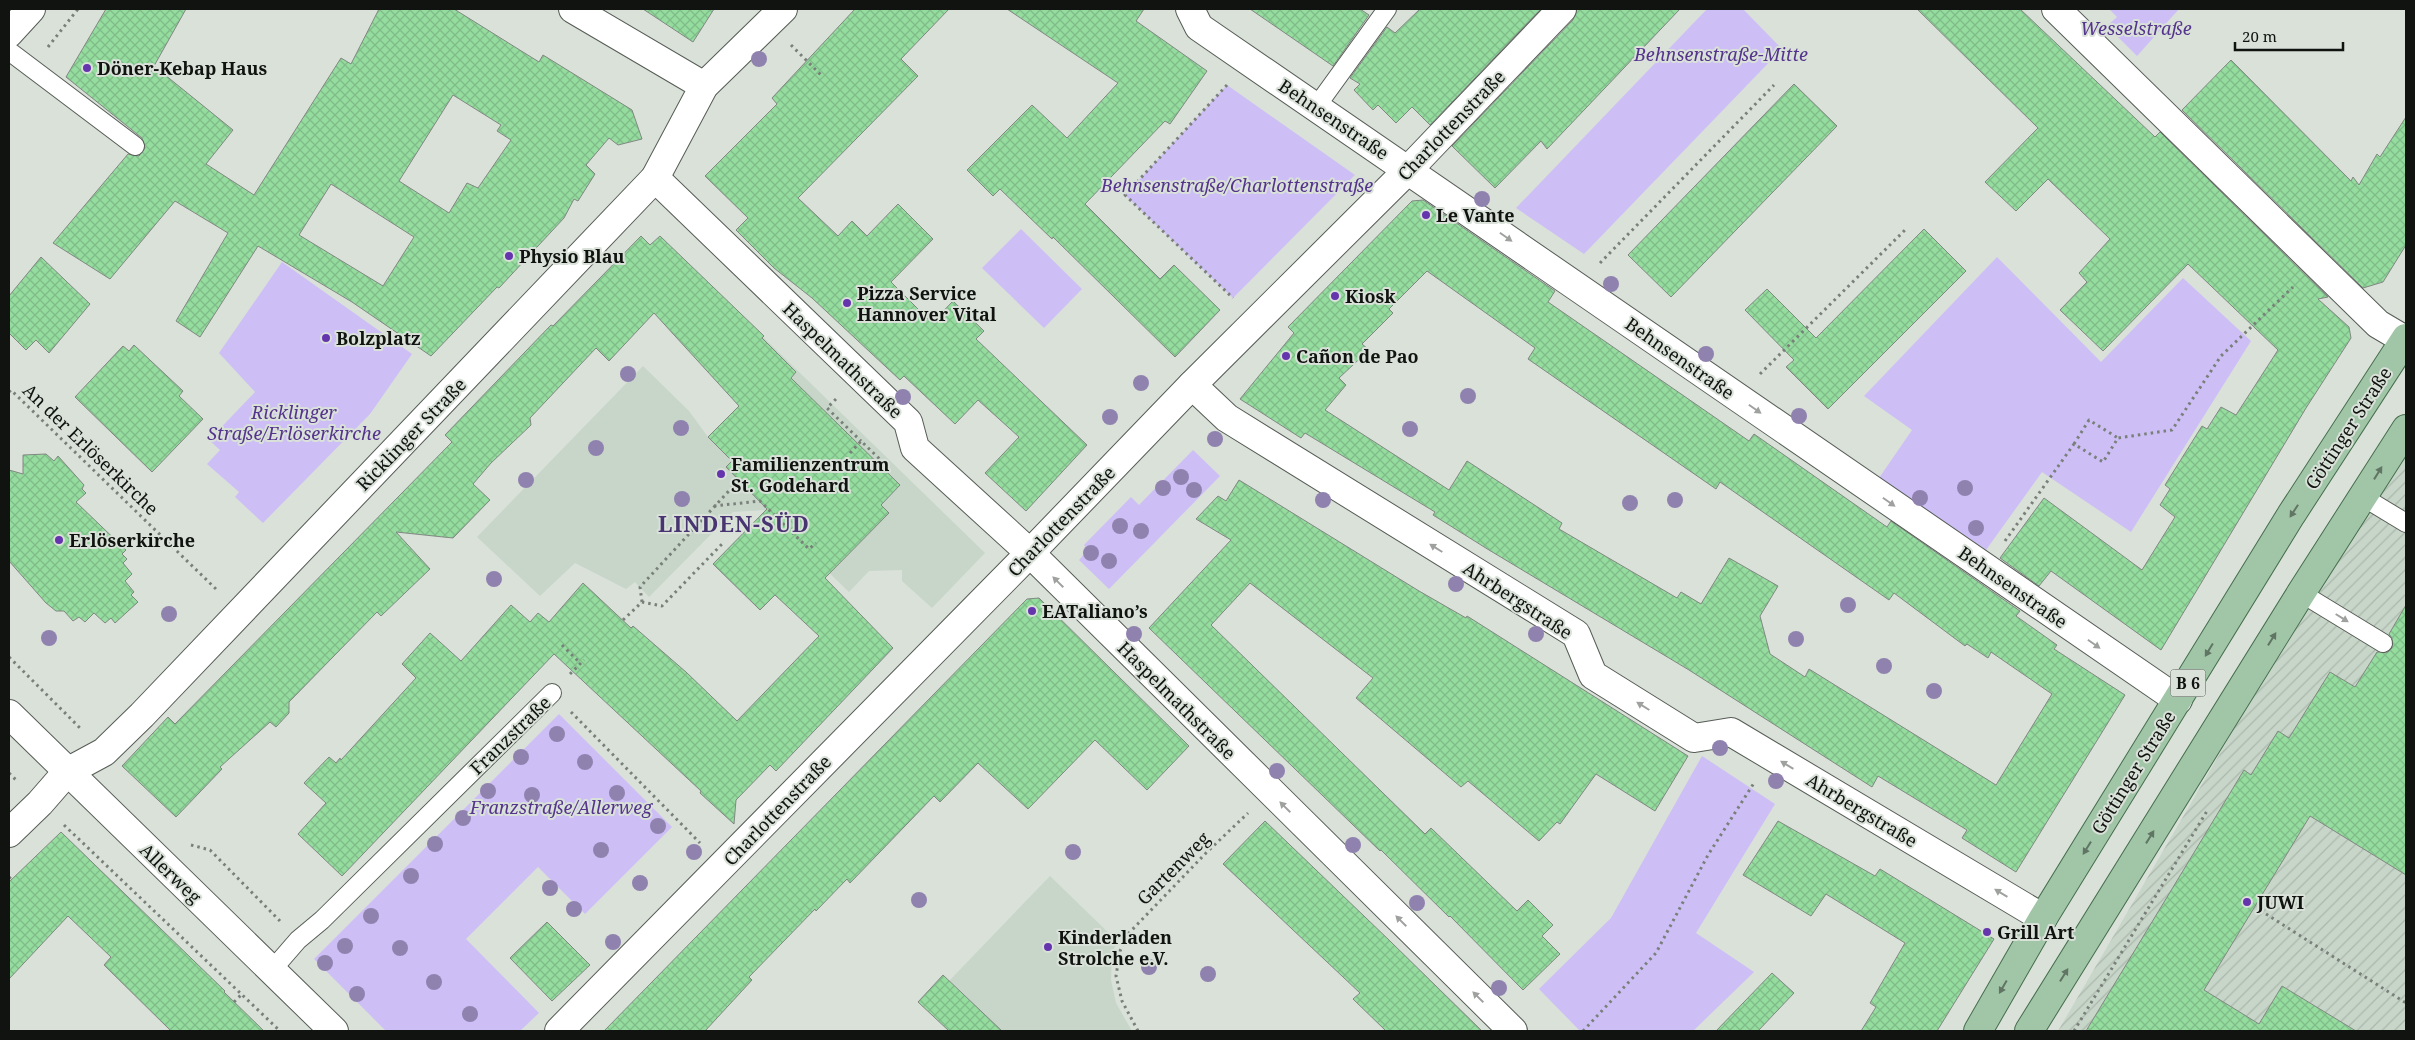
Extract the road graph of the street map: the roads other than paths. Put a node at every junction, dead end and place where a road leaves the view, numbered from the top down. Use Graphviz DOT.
graph roads {
  1 [pos="32,9"];
  2 [pos="572,9"];
  3 [pos="1190,9"];
  4 [pos="1387,9"];
  5 [pos="1562,9"];
  6 [pos="2056,9"];
  7 [pos="776,16"];
  8 [pos="9,32"];
  9 [pos="9,51"];
  10 [pos="704,86"];
  11 [pos="1316,107"];
  12 [pos="135,146"];
  13 [pos="1408,170"];
  14 [pos="655,178"];
  15 [pos="2406,339"];
  16 [pos="1192,385"];
  17 [pos="2406,428"];
  18 [pos="2363,497"];
  19 [pos="2406,523"];
  20 [pos="1030,554"];
  21 [pos="2301,593"];
  22 [pos="2383,643"];
  23 [pos="552,693"];
  24 [pos="2178,700"];
  25 [pos="9,714"];
  26 [pos="67,772"];
  27 [pos="9,833"];
  28 [pos="2043,918"];
  29 [pos="272,970"];
  30 [pos="334,1031"];
  31 [pos="559,1031"];
  32 [pos="1512,1031"];
  33 [pos="1978,1031"];
  34 [pos="2029,1031"];
  1 -- 8 [label="street"];
  2 -- 10 [label="street"];
  3 -- 11 [label="street, Behnsenstraße"];
  4 -- 11 [label="lane"];
  5 -- 13 [label="street, Charlottenstraße"];
  6 -- 15 [label="street"];
  7 -- 10 [label="street, Ricklinger Straße"];
  9 -- 12 [label="lane"];
  10 -- 14 [label="street, Ricklinger Straße"];
  11 -- 13 [label="street, Behnsenstraße"];
  13 -- 16 [label="street, Charlottenstraße"];
  13 -- 24 [label="street, Behnsenstraße, one-way"];
  14 -- 20 [label="street, Haspelmathstraße"];
  14 -- 26 [label="street, Ricklinger Straße"];
  15 -- 24 [label="main road, Göttinger Straße / B 6, one-way"];
  16 -- 20 [label="street, Charlottenstraße"];
  28 -- 16 [label="street, Ahrbergstraße, one-way"];
  18 -- 17 [label="main road, one-way"];
  18 -- 19 [label="lane"];
  18 -- 21 [label="main road"];
  20 -- 31 [label="street, Charlottenstraße"];
  32 -- 20 [label="street, Haspelmathstraße, one-way"];
  21 -- 22 [label="lane, one-way"];
  34 -- 21 [label="main road, one-way"];
  23 -- 29 [label="lane, Franzstraße"];
  24 -- 28 [label="main road, Göttinger Straße / B 6, one-way"];
  25 -- 26 [label="street, Allerweg"];
  26 -- 27 [label="street, Ricklinger Straße"];
  26 -- 29 [label="street, Allerweg"];
  28 -- 33 [label="main road, Göttinger Straße / B 6, one-way"];
  29 -- 30 [label="street, Allerweg"];
}
